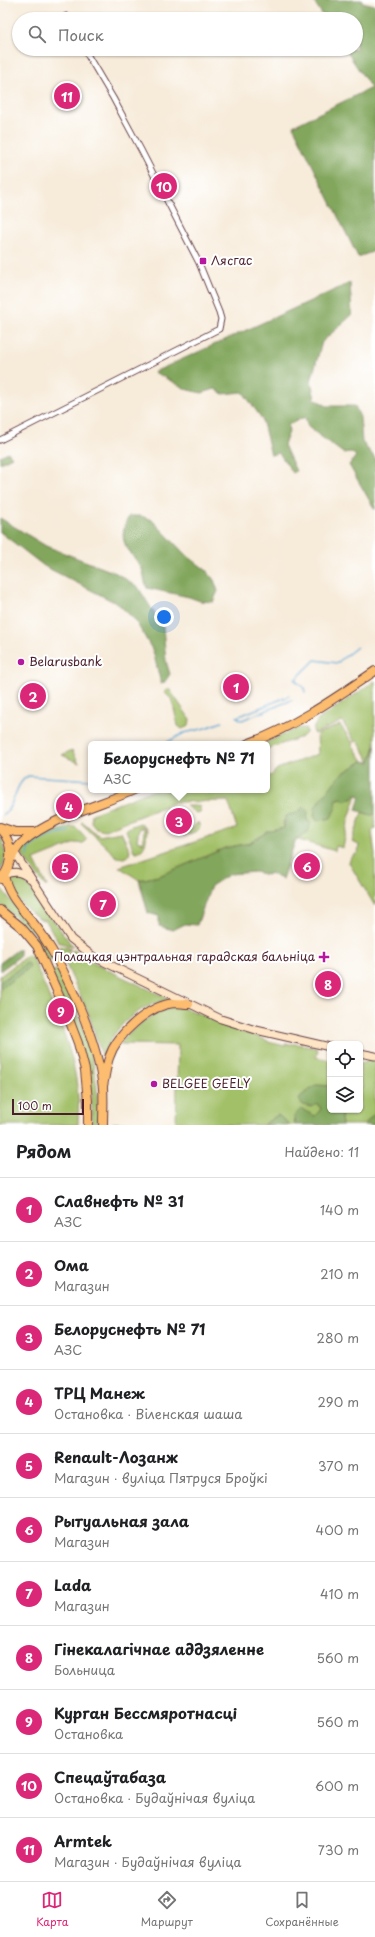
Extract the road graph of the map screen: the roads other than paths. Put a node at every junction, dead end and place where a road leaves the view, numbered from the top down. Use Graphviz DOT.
graph roads {
  1 [pos="88,56"];
  2 [pos="0,440"];
  3 [pos="375,671"];
  4 [pos="254,741"];
  5 [pos="127,793"];
  6 [pos="0,828"];
  7 [pos="37,832"];
  8 [pos="9,844"];
  9 [pos="15,852"];
  10 [pos="10,861"];
  11 [pos="2,877"];
  12 [pos="31,880"];
  13 [pos="0,910"];
  14 [pos="189,1004"];
  15 [pos="327,1046"];
  16 [pos="363,1054"];
  17 [pos="375,1056"];
  18 [pos="103,1088"];
  19 [pos="88,1125"];
  20 [pos="103,1125"];
  1 -- 2 [label="street"];
  3 -- 4 [label="main road"];
  5 -- 7 [label="main road"];
  6 -- 7 [label="main road"];
  6 -- 8 [label="main road"];
  7 -- 9 [label="main road"];
  8 -- 9 [label="main road"];
  8 -- 10 [label="main road"];
  9 -- 10 [label="main road"];
  9 -- 12 [label="main road"];
  10 -- 11 [label="main road"];
  11 -- 12 [label="main road"];
  11 -- 18 [label="main road"];
  12 -- 14 [label="main road"];
  13 -- 19 [label="main road"];
  14 -- 15 [label="main road"];
  14 -- 18 [label="main road"];
  16 -- 17 [label="main road"];
  18 -- 20 [label="main road"];
}
